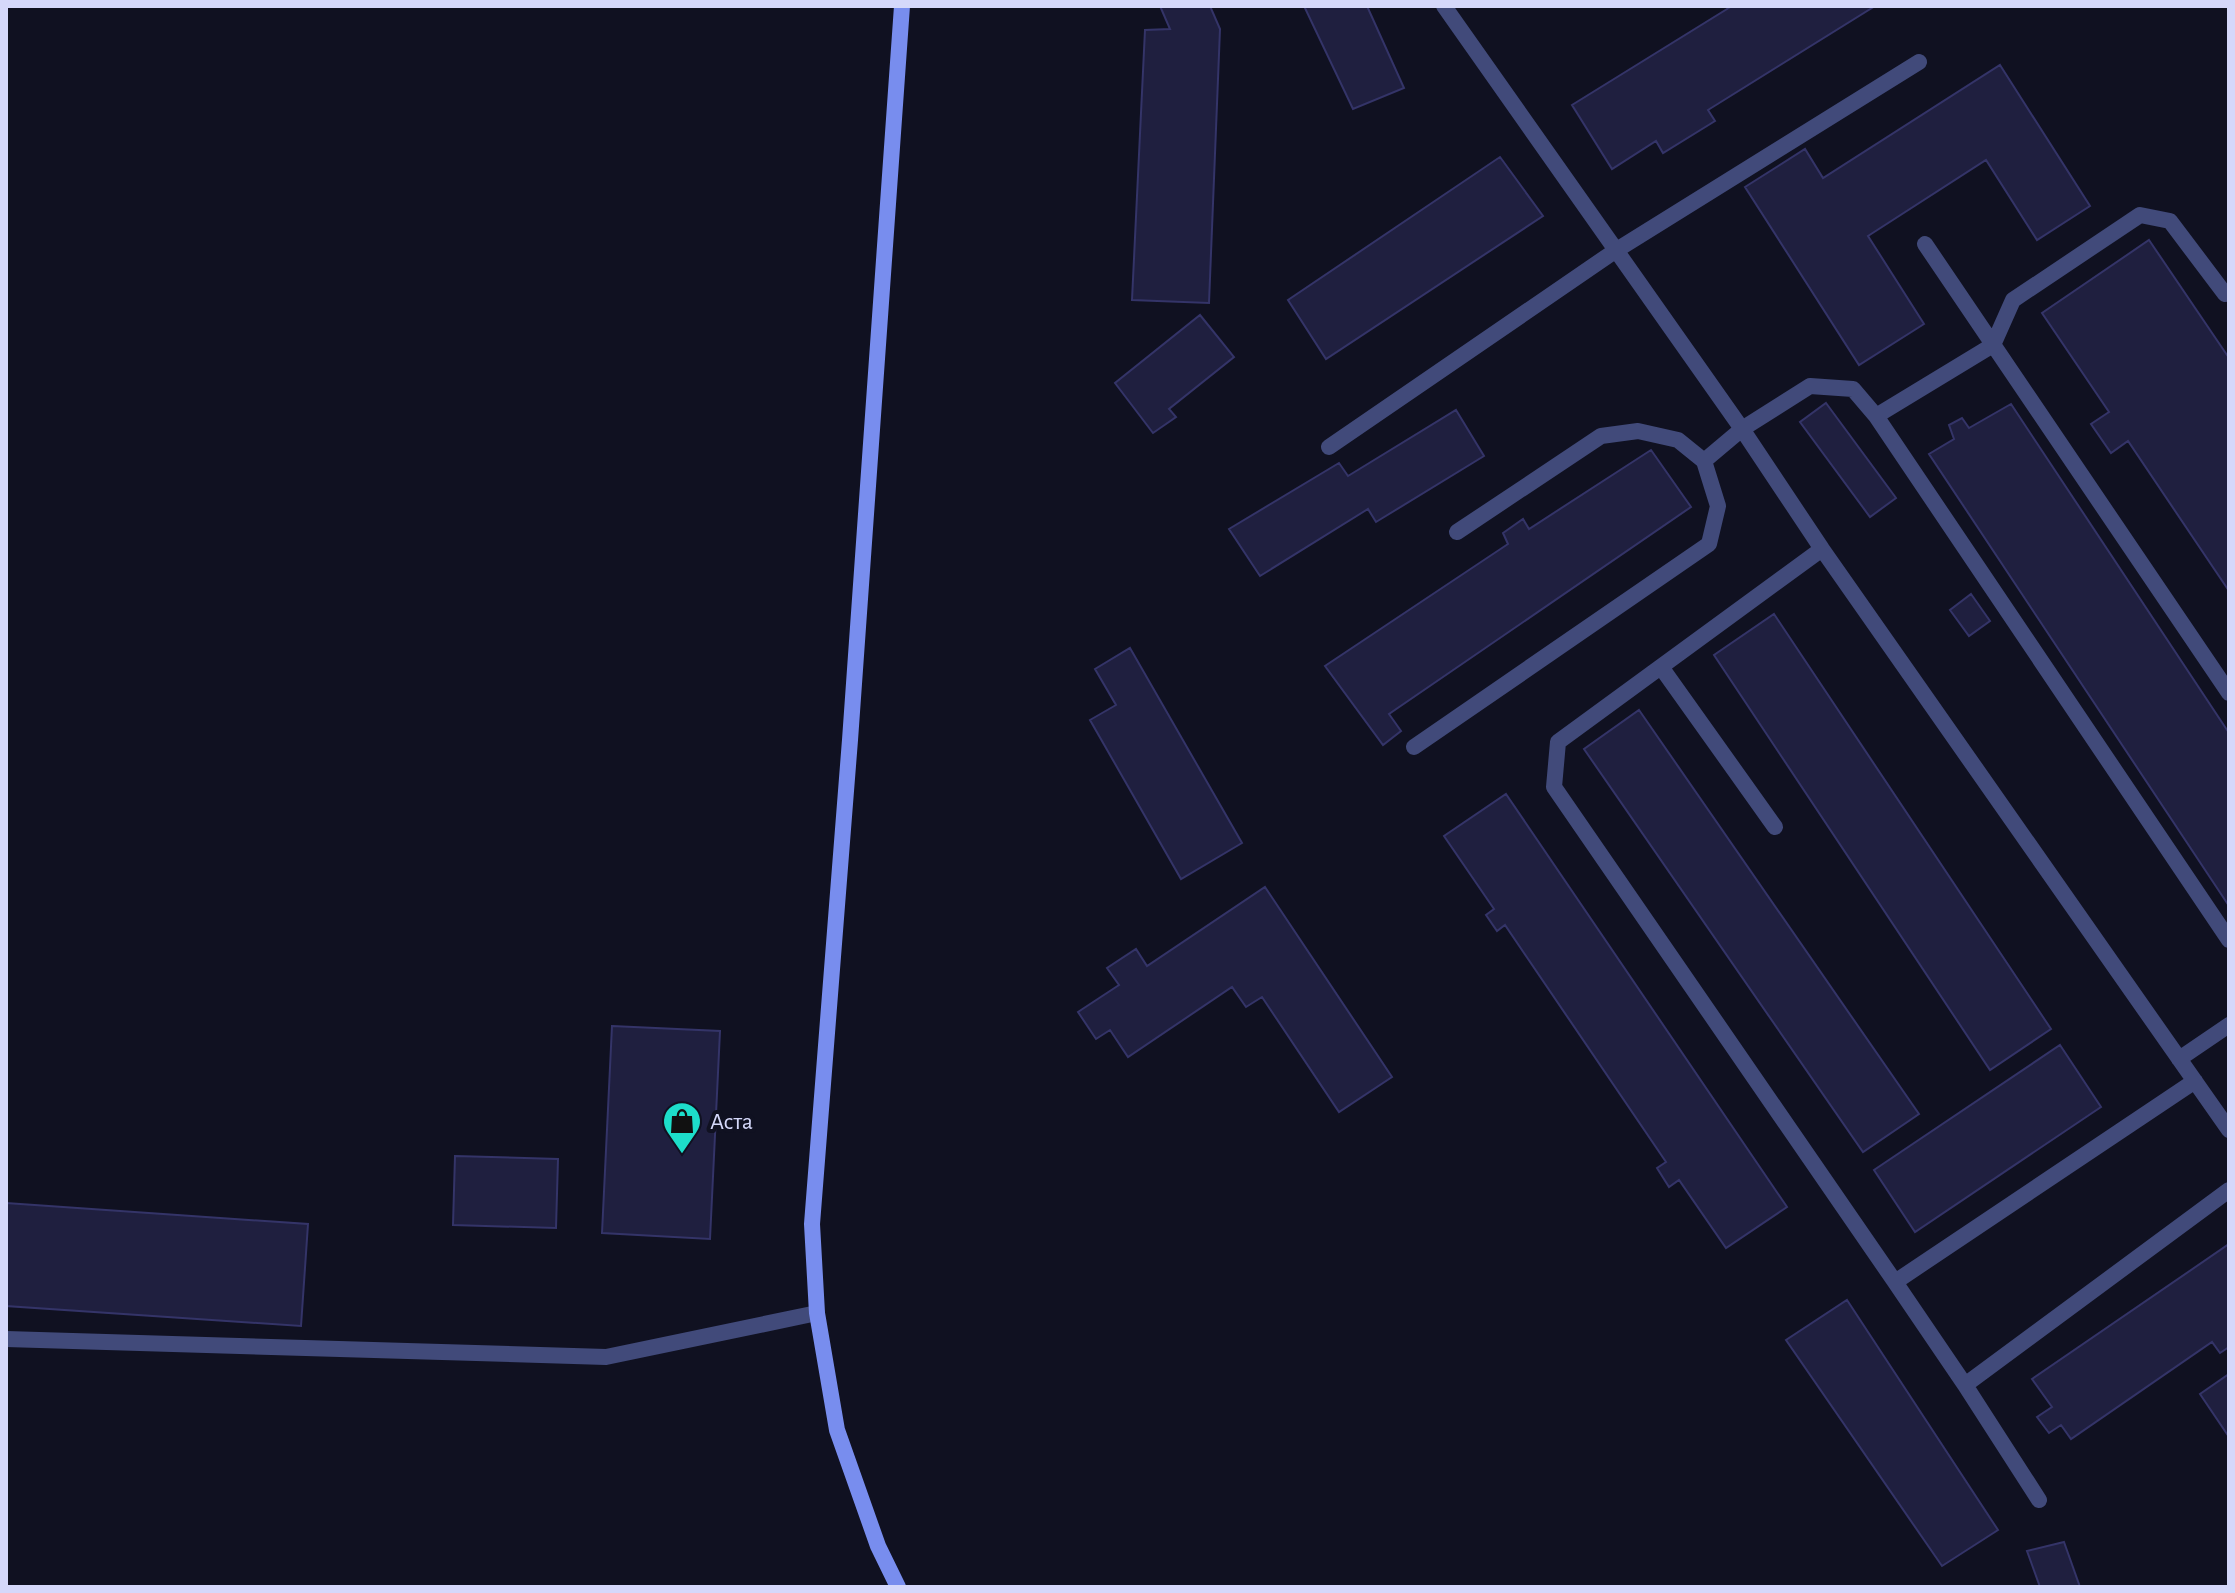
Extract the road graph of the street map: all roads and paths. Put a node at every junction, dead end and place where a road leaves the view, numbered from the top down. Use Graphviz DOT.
graph roads {
  1 [pos="902,6"];
  2 [pos="1444,6"];
  3 [pos="1919,62"];
  4 [pos="1925,244"];
  5 [pos="1615,251"];
  6 [pos="2225,294"];
  7 [pos="1993,345"];
  8 [pos="1876,416"];
  9 [pos="1742,429"];
  10 [pos="1329,447"];
  11 [pos="1704,461"];
  12 [pos="1457,532"];
  13 [pos="1822,549"];
  14 [pos="1661,667"];
  15 [pos="2229,693"];
  16 [pos="1414,747"];
  17 [pos="1775,827"];
  18 [pos="2229,940"];
  19 [pos="2229,1025"];
  20 [pos="2179,1059"];
  21 [pos="2195,1081"];
  22 [pos="2229,1130"];
  23 [pos="2229,1190"];
  24 [pos="1895,1282"];
  25 [pos="817,1313"];
  26 [pos="6,1339"];
  27 [pos="1965,1385"];
  28 [pos="2039,1500"];
  29 [pos="898,1587"];
  1 -- 25 [label="main road"];
  2 -- 5 [label="lane"];
  3 -- 5 [label="lane"];
  4 -- 7 [label="lane"];
  5 -- 9 [label="lane"];
  5 -- 10 [label="lane"];
  6 -- 7 [label="lane"];
  7 -- 8 [label="lane"];
  7 -- 15 [label="lane"];
  8 -- 9 [label="lane"];
  8 -- 18 [label="lane"];
  9 -- 11 [label="lane"];
  9 -- 13 [label="lane"];
  11 -- 12 [label="lane"];
  11 -- 16 [label="lane"];
  13 -- 14 [label="lane"];
  13 -- 20 [label="lane"];
  14 -- 17 [label="lane"];
  14 -- 24 [label="lane"];
  19 -- 20 [label="lane"];
  20 -- 21 [label="lane"];
  21 -- 22 [label="lane"];
  21 -- 24 [label="lane"];
  23 -- 27 [label="lane"];
  24 -- 27 [label="lane"];
  25 -- 26 [label="lane"];
  25 -- 29 [label="main road"];
  27 -- 28 [label="lane"];
}
